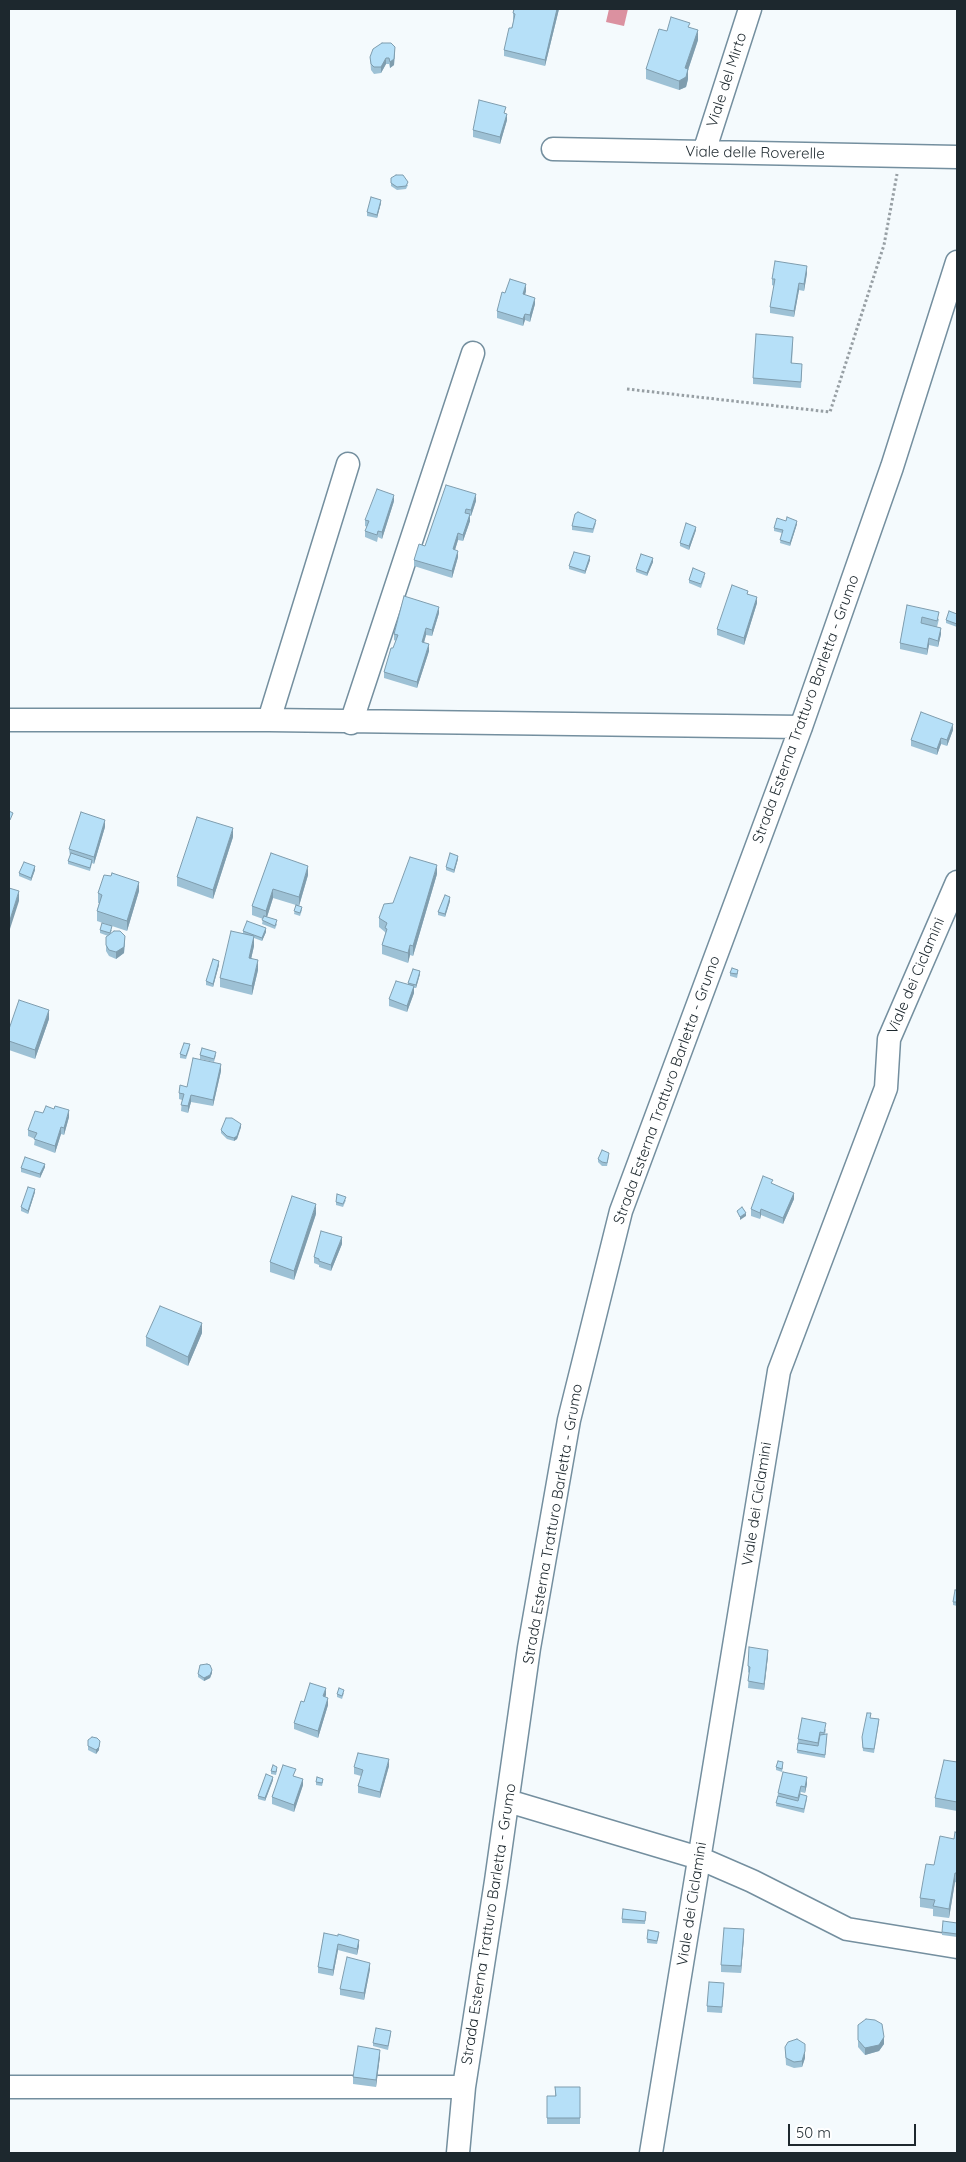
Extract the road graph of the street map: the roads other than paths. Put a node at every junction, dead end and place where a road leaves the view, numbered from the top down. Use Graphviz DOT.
graph roads {
  1 [pos="750,9"];
  2 [pos="552,149"];
  3 [pos="704,152"];
  4 [pos="957,158"];
  5 [pos="957,262"];
  6 [pos="473,354"];
  7 [pos="348,464"];
  8 [pos="9,720"];
  9 [pos="269,720"];
  10 [pos="352,722"];
  11 [pos="801,727"];
  12 [pos="957,882"];
  13 [pos="508,1801"];
  14 [pos="699,1858"];
  15 [pos="957,1947"];
  16 [pos="9,2087"];
  17 [pos="464,2087"];
  18 [pos="458,2153"];
  19 [pos="651,2153"];
  1 -- 3 [label="street, Viale del Mirto"];
  2 -- 3 [label="street, Viale delle Roverelle"];
  3 -- 4 [label="street, Viale delle Roverelle"];
  5 -- 11 [label="street, Strada Esterna Tratturo Barletta - Grumo"];
  6 -- 10 [label="street"];
  7 -- 9 [label="street"];
  8 -- 9 [label="street"];
  9 -- 10 [label="street"];
  10 -- 11 [label="street"];
  11 -- 13 [label="street, Strada Esterna Tratturo Barletta - Grumo"];
  12 -- 14 [label="street, Viale dei Ciclamini"];
  13 -- 14 [label="street"];
  13 -- 17 [label="street, Strada Esterna Tratturo Barletta - Grumo"];
  14 -- 15 [label="street"];
  14 -- 19 [label="street, Viale dei Ciclamini"];
  16 -- 17 [label="street"];
  17 -- 18 [label="street, Strada Esterna Tratturo Barletta - Grumo"];
}
